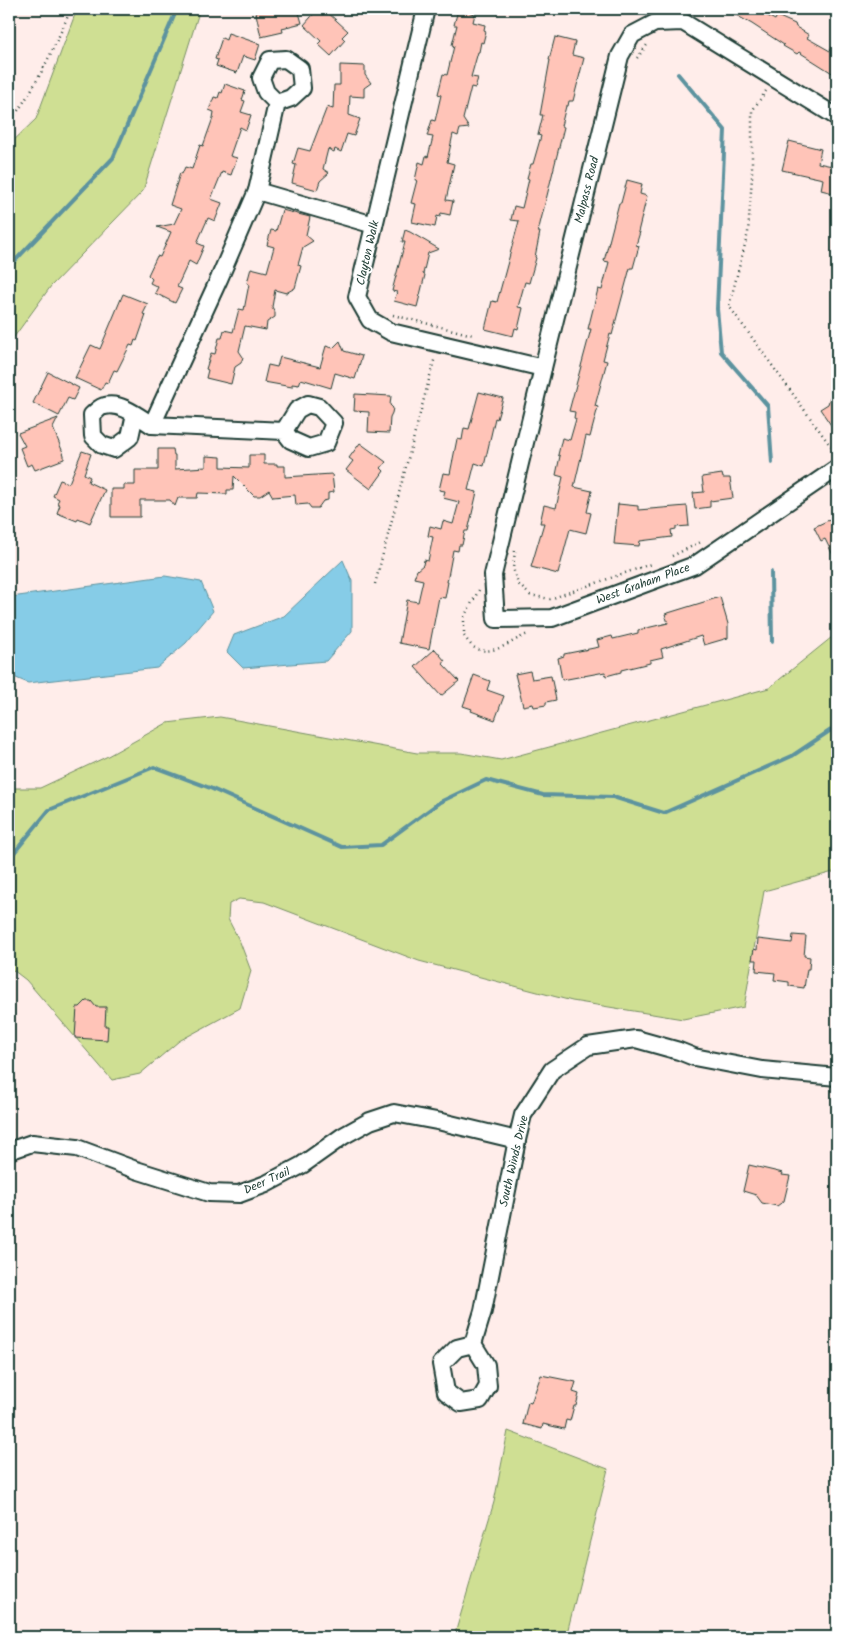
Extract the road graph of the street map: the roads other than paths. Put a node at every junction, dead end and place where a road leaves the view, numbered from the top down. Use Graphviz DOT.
graph roads {
  1 [pos="426,9"];
  2 [pos="277,103"];
  3 [pos="837,117"];
  4 [pos="257,191"];
  5 [pos="374,225"];
  6 [pos="543,368"];
  7 [pos="135,414"];
  8 [pos="152,425"];
  9 [pos="284,431"];
  10 [pos="832,463"];
  11 [pos="493,576"];
  12 [pos="837,1077"];
  13 [pos="517,1140"];
  14 [pos="9,1151"];
  15 [pos="472,1344"];
  1 -- 5 [label="street, Clayton Walk"];
  2 -- 4 [label="street"];
  3 -- 6 [label="street, Malpass Road"];
  4 -- 5 [label="street"];
  4 -- 8 [label="street"];
  5 -- 6 [label="street, Clayton Walk"];
  6 -- 11 [label="street, Malpass Road"];
  7 -- 8 [label="street"];
  8 -- 9 [label="street"];
  10 -- 11 [label="street, West Graham Place"];
  12 -- 13 [label="street, South Winds Drive"];
  13 -- 14 [label="street, Deer Trail"];
  13 -- 15 [label="street, South Winds Drive"];
}
